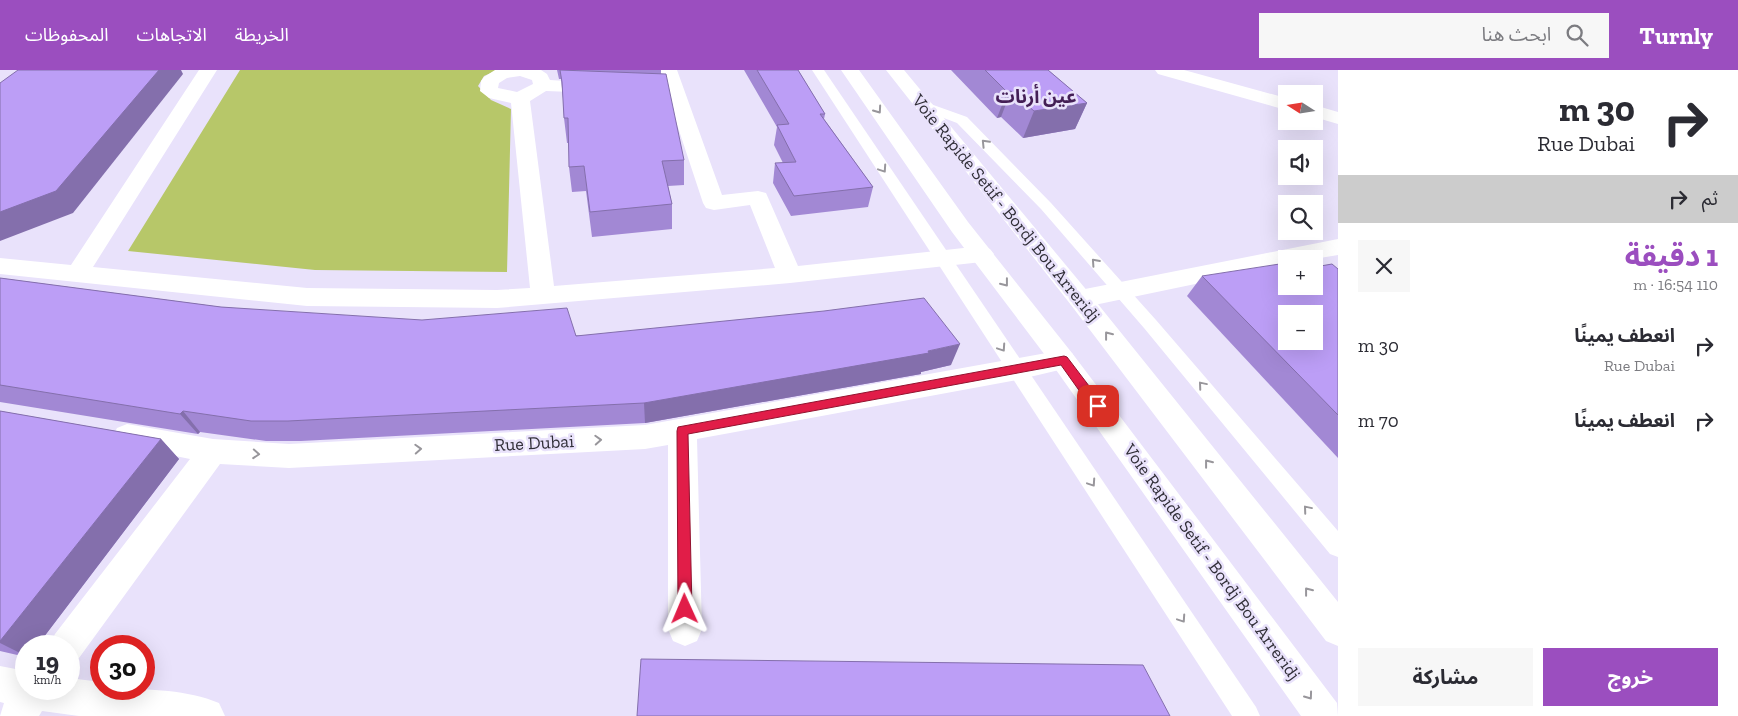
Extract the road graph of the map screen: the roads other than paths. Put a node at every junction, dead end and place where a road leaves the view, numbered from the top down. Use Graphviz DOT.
graph roads {
  1 [pos="208,70"];
  2 [pos="520,70"];
  3 [pos="668,70"];
  4 [pos="818,70"];
  5 [pos="850,70"];
  6 [pos="895,70"];
  7 [pos="1164,70"];
  8 [pos="542,86"];
  9 [pos="618,89"];
  10 [pos="520,98"];
  11 [pos="1278,102"];
  12 [pos="925,106"];
  13 [pos="1323,114"];
  14 [pos="1338,118"];
  15 [pos="1338,247"];
  16 [pos="982,254"];
  17 [pos="1323,256"];
  18 [pos="942,257"];
  19 [pos="0,266"];
  20 [pos="1278,268"];
  21 [pos="77,274"];
  22 [pos="790,275"];
  23 [pos="1120,290"];
  24 [pos="543,294"];
  25 [pos="1080,299"];
  26 [pos="1064,360"];
  27 [pos="1017,370"];
  28 [pos="682,431"];
  29 [pos="106,433"];
  30 [pos="213,451"];
  31 [pos="1338,546"];
  32 [pos="685,629"];
  33 [pos="1338,629"];
  34 [pos="75,635"];
  35 [pos="65,700"];
  36 [pos="206,716"];
  37 [pos="1247,716"];
  38 [pos="1324,716"];
  1 -- 21 [label="main road"];
  2 -- 8 [label="main road"];
  2 -- 10 [label="main road"];
  3 -- 22 [label="main road"];
  4 -- 18 [label="lane, one-way"];
  5 -- 16 [label="main road, Voie Rapide Setif - Bordj Bou Arreridj, one-way"];
  6 -- 12 [label="main road, Voie Rapide Setif - Bordj Bou Arreridj"];
  7 -- 11 [label="main road"];
  8 -- 9 [label="main road"];
  8 -- 10 [label="main road"];
  10 -- 24 [label="main road"];
  23 -- 12 [label="lane, one-way"];
  12 -- 25 [label="main road, Voie Rapide Setif - Bordj Bou Arreridj"];
  13 -- 14 [label="main road"];
  15 -- 17 [label="main road"];
  16 -- 18 [label="main road"];
  16 -- 26 [label="main road, Voie Rapide Setif - Bordj Bou Arreridj, one-way"];
  18 -- 22 [label="main road"];
  18 -- 27 [label="lane, one-way"];
  19 -- 21 [label="main road"];
  20 -- 23 [label="main road"];
  21 -- 24 [label="main road"];
  22 -- 24 [label="main road"];
  23 -- 25 [label="main road"];
  31 -- 23 [label="lane, one-way"];
  33 -- 25 [label="main road, Voie Rapide Setif - Bordj Bou Arreridj, one-way"];
  26 -- 27 [label="main road, Rue Dubai"];
  26 -- 38 [label="main road, Voie Rapide Setif - Bordj Bou Arreridj, one-way"];
  27 -- 28 [label="main road, Rue Dubai"];
  27 -- 37 [label="lane, one-way"];
  30 -- 28 [label="main road, Rue Dubai, one-way"];
  28 -- 32 [label="main road"];
  29 -- 30 [label="main road, Rue Dubai"];
  30 -- 34 [label="main road"];
  35 -- 36 [label="main road"];
}
